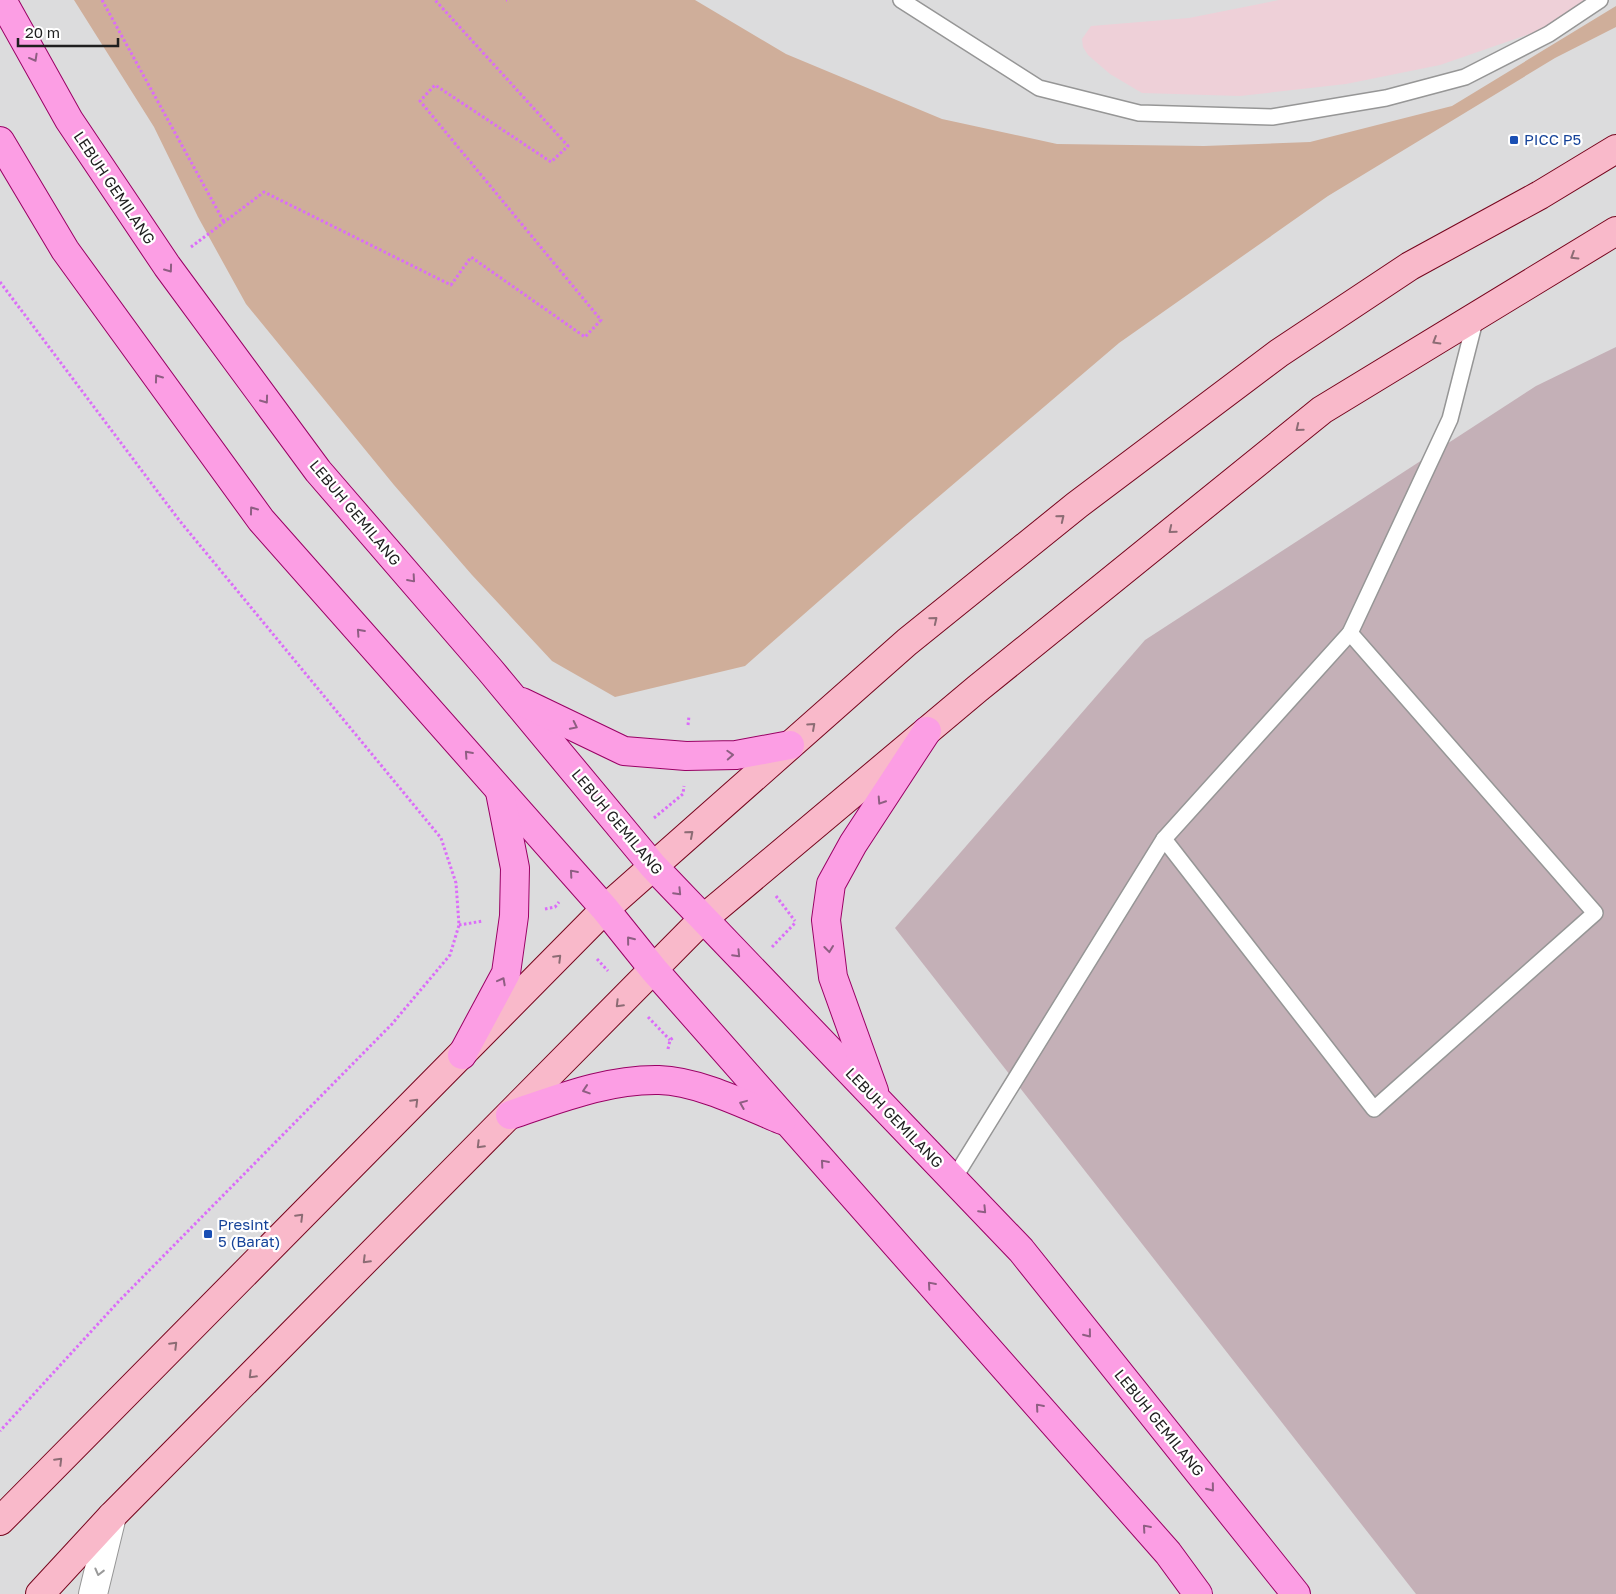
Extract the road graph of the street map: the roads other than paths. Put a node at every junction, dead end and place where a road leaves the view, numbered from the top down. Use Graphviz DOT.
graph roads {
  1 [pos="2,0"];
  2 [pos="901,0"];
  3 [pos="1600,0"];
  4 [pos="0,141"];
  5 [pos="1616,149"];
  6 [pos="1616,231"];
  7 [pos="1476,317"];
  8 [pos="1350,633"];
  9 [pos="514,698"];
  10 [pos="927,731"];
  11 [pos="790,745"];
  12 [pos="500,790"];
  13 [pos="1164,839"];
  14 [pos="653,866"];
  15 [pos="605,910"];
  16 [pos="703,919"];
  17 [pos="654,970"];
  18 [pos="462,1055"];
  19 [pos="876,1100"];
  20 [pos="510,1115"];
  21 [pos="788,1122"];
  22 [pos="953,1180"];
  23 [pos="13,1500"];
  24 [pos="112,1516"];
  25 [pos="0,1521"];
  26 [pos="1168,1554"];
  27 [pos="40,1594"];
  28 [pos="93,1594"];
  29 [pos="1190,1594"];
  30 [pos="1198,1594"];
  31 [pos="1296,1594"];
  1 -- 9 [label="main road, LEBUH GEMILANG, one-way"];
  2 -- 3 [label="lane"];
  12 -- 4 [label="main road, one-way"];
  11 -- 5 [label="street, one-way"];
  6 -- 7 [label="street, one-way"];
  7 -- 8 [label="lane"];
  7 -- 10 [label="street, one-way"];
  8 -- 13 [label="lane"];
  8 -- 13 [label="lane"];
  9 -- 11 [label="main road, one-way"];
  9 -- 14 [label="main road, LEBUH GEMILANG"];
  10 -- 16 [label="street"];
  10 -- 19 [label="main road, one-way"];
  14 -- 11 [label="street, one-way"];
  15 -- 12 [label="main road, one-way"];
  18 -- 12 [label="main road, one-way"];
  13 -- 22 [label="lane"];
  14 -- 15 [label="street"];
  14 -- 16 [label="main road, LEBUH GEMILANG, one-way"];
  17 -- 15 [label="main road, one-way"];
  18 -- 15 [label="street, one-way"];
  16 -- 17 [label="street"];
  16 -- 19 [label="main road, LEBUH GEMILANG, one-way"];
  17 -- 20 [label="street, one-way"];
  17 -- 21 [label="main road"];
  23 -- 18 [label="street, one-way"];
  19 -- 22 [label="main road, LEBUH GEMILANG"];
  21 -- 20 [label="main road, one-way"];
  20 -- 24 [label="street, one-way"];
  26 -- 21 [label="main road, one-way"];
  22 -- 31 [label="main road, LEBUH GEMILANG, one-way"];
  23 -- 25 [label="street"];
  24 -- 27 [label="street"];
  24 -- 28 [label="street, one-way"];
  26 -- 29 [label="street"];
  26 -- 30 [label="main road"];
}
